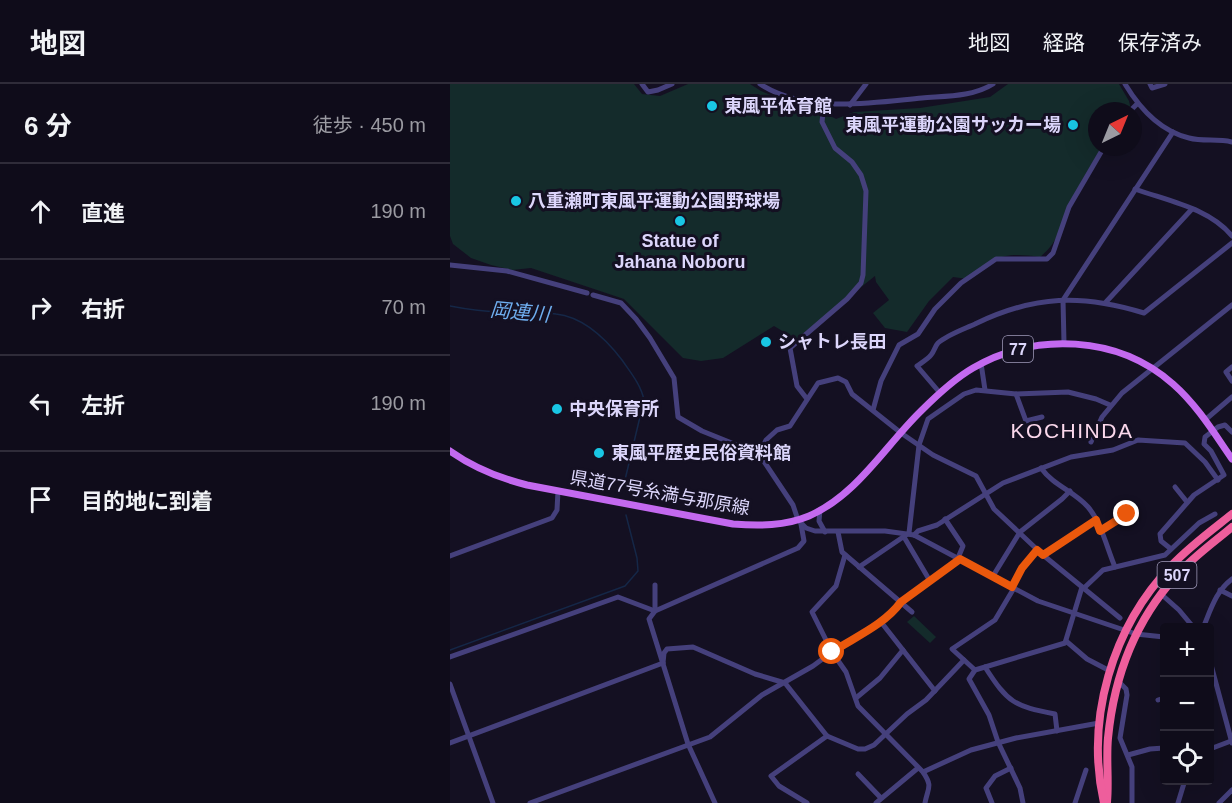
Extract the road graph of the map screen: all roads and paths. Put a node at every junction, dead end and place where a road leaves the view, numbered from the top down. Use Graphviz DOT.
graph roads {
  1 [pos="642,84"];
  2 [pos="672,84"];
  3 [pos="760,84"];
  4 [pos="866,84"];
  5 [pos="993,84"];
  6 [pos="1125,84"];
  7 [pos="1150,84"];
  8 [pos="1165,84"];
  9 [pos="1136,102"];
  10 [pos="824,103"];
  11 [pos="850,105"];
  12 [pos="1142,108"];
  13 [pos="1173,132"];
  14 [pos="1232,142"];
  15 [pos="1099,156"];
  16 [pos="1136,189"];
  17 [pos="1192,209"];
  18 [pos="1232,236"];
  19 [pos="1232,243"];
  20 [pos="450,265"];
  21 [pos="1063,300"];
  22 [pos="1106,302"];
  23 [pos="1232,305"];
  24 [pos="1064,342"];
  25 [pos="981,363"];
  26 [pos="1232,367"];
  27 [pos="1151,369"];
  28 [pos="1232,381"];
  29 [pos="986,390"];
  30 [pos="940,393"];
  31 [pos="1016,394"];
  32 [pos="1232,397"];
  33 [pos="807,399"];
  34 [pos="1110,405"];
  35 [pos="873,410"];
  36 [pos="1042,417"];
  37 [pos="1204,420"];
  38 [pos="1213,431"];
  39 [pos="901,432"];
  40 [pos="1232,432"];
  41 [pos="1091,442"];
  42 [pos="919,445"];
  43 [pos="450,451"];
  44 [pos="759,454"];
  45 [pos="1232,459"];
  46 [pos="1041,468"];
  47 [pos="1218,480"];
  48 [pos="1175,487"];
  49 [pos="558,491"];
  50 [pos="1070,491"];
  51 [pos="986,493"];
  52 [pos="1187,502"];
  53 [pos="820,510"];
  54 [pos="1127,514"];
  55 [pos="1215,514"];
  56 [pos="1232,514"];
  57 [pos="945,519"];
  58 [pos="1096,520"];
  59 [pos="1205,520"];
  60 [pos="800,522"];
  61 [pos="1232,527"];
  62 [pos="1212,530"];
  63 [pos="1100,531"];
  64 [pos="825,532"];
  65 [pos="838,532"];
  66 [pos="1020,532"];
  67 [pos="909,535"];
  68 [pos="1171,549"];
  69 [pos="1037,550"];
  70 [pos="845,555"];
  71 [pos="1043,555"];
  72 [pos="450,556"];
  73 [pos="959,558"];
  74 [pos="859,567"];
  75 [pos="1115,567"];
  76 [pos="993,576"];
  77 [pos="1232,579"];
  78 [pos="930,581"];
  79 [pos="655,585"];
  80 [pos="1013,588"];
  81 [pos="1083,588"];
  82 [pos="1220,590"];
  83 [pos="1161,594"];
  84 [pos="1232,596"];
  85 [pos="901,602"];
  86 [pos="655,611"];
  87 [pos="912,612"];
  88 [pos="1074,613"];
  89 [pos="1120,618"];
  90 [pos="881,622"];
  91 [pos="1190,623"];
  92 [pos="1205,623"];
  93 [pos="1126,630"];
  94 [pos="1136,634"];
  95 [pos="1160,637"];
  96 [pos="1066,641"];
  97 [pos="903,650"];
  98 [pos="450,657"];
  99 [pos="964,660"];
  100 [pos="663,663"];
  101 [pos="985,667"];
  102 [pos="975,670"];
  103 [pos="1110,671"];
  104 [pos="1214,675"];
  105 [pos="1118,681"];
  106 [pos="785,683"];
  107 [pos="450,684"];
  108 [pos="1217,684"];
  109 [pos="1214,685"];
  110 [pos="935,691"];
  111 [pos="856,698"];
  112 [pos="1099,723"];
  113 [pos="1057,731"];
  114 [pos="885,735"];
  115 [pos="469,736"];
  116 [pos="827,736"];
  117 [pos="998,742"];
  118 [pos="1232,742"];
  119 [pos="450,743"];
  120 [pos="688,744"];
  121 [pos="1214,747"];
  122 [pos="1160,748"];
  123 [pos="1128,755"];
  124 [pos="1011,768"];
  125 [pos="920,770"];
  126 [pos="1086,770"];
  127 [pos="858,774"];
  128 [pos="1183,785"];
  129 [pos="1232,790"];
  130 [pos="879,800"];
  131 [pos="493,803"];
  132 [pos="530,803"];
  133 [pos="715,803"];
  134 [pos="807,803"];
  135 [pos="925,803"];
  136 [pos="993,803"];
  137 [pos="1023,803"];
  138 [pos="1075,803"];
  139 [pos="1105,803"];
  140 [pos="1132,803"];
  141 [pos="1178,803"];
  142 [pos="1220,803"];
  1 -- 2 [label="street"];
  3 -- 10 [label="street"];
  4 -- 11 [label="street"];
  5 -- 11 [label="street"];
  6 -- 9 [label="street"];
  7 -- 8 [label="street"];
  10 -- 11 [label="street"];
  10 -- 33 [label="street"];
  12 -- 13 [label="street"];
  13 -- 14 [label="street"];
  13 -- 16 [label="street"];
  15 -- 35 [label="street"];
  16 -- 17 [label="street"];
  16 -- 21 [label="street"];
  17 -- 18 [label="street"];
  17 -- 22 [label="street"];
  19 -- 22 [label="street"];
  20 -- 44 [label="street"];
  21 -- 22 [label="street"];
  21 -- 24 [label="street"];
  21 -- 30 [label="street"];
  23 -- 27 [label="street"];
  24 -- 25 [label="main road, 県道77号糸満与那原線 / 77"];
  24 -- 27 [label="main road, 県道77号糸満与那原線 / 77"];
  25 -- 29 [label="street"];
  25 -- 30 [label="main road, 県道77号糸満与那原線 / 77"];
  26 -- 28 [label="street"];
  27 -- 34 [label="street"];
  27 -- 37 [label="main road, 県道77号糸満与那原線 / 77"];
  29 -- 31 [label="street"];
  29 -- 42 [label="street"];
  30 -- 39 [label="main road, 県道77号糸満与那原線 / 77"];
  31 -- 34 [label="street"];
  31 -- 36 [label="street"];
  32 -- 37 [label="street"];
  33 -- 35 [label="street"];
  33 -- 44 [label="street"];
  34 -- 41 [label="street"];
  35 -- 39 [label="street"];
  37 -- 38 [label="main road, 県道77号糸満与那原線 / 77"];
  38 -- 40 [label="street"];
  38 -- 45 [label="main road, 県道77号糸満与那原線 / 77"];
  38 -- 47 [label="street"];
  39 -- 42 [label="street"];
  39 -- 53 [label="main road, 県道77号糸満与那原線 / 77"];
  42 -- 51 [label="street"];
  42 -- 67 [label="street"];
  43 -- 49 [label="main road, 県道77号糸満与那原線 / 77"];
  44 -- 60 [label="street"];
  46 -- 47 [label="street"];
  46 -- 50 [label="street"];
  46 -- 51 [label="street"];
  47 -- 52 [label="street"];
  48 -- 52 [label="street"];
  49 -- 60 [label="main road, 県道77号糸満与那原線 / 77"];
  49 -- 72 [label="street"];
  50 -- 58 [label="street"];
  50 -- 66 [label="street"];
  51 -- 57 [label="street"];
  51 -- 66 [label="street"];
  52 -- 68 [label="street"];
  53 -- 60 [label="main road, 県道77号糸満与那原線 / 77"];
  53 -- 64 [label="street"];
  54 -- 63 [label="street"];
  55 -- 59 [label="street"];
  56 -- 62 [label="highway, 507"];
  57 -- 67 [label="street"];
  57 -- 73 [label="street"];
  58 -- 63 [label="street"];
  58 -- 71 [label="street"];
  59 -- 62 [label="street"];
  59 -- 68 [label="street"];
  60 -- 64 [label="street"];
  60 -- 86 [label="street"];
  61 -- 83 [label="highway, 507"];
  62 -- 93 [label="highway, 507"];
  63 -- 75 [label="street"];
  64 -- 65 [label="street"];
  65 -- 67 [label="street"];
  65 -- 70 [label="street"];
  66 -- 69 [label="street"];
  66 -- 76 [label="street"];
  67 -- 73 [label="street"];
  67 -- 74 [label="street"];
  67 -- 78 [label="street"];
  68 -- 75 [label="street"];
  69 -- 71 [label="street"];
  69 -- 80 [label="street"];
  70 -- 74 [label="street"];
  70 -- 90 [label="street"];
  71 -- 81 [label="street"];
  73 -- 76 [label="street"];
  73 -- 78 [label="street"];
  74 -- 85 [label="street"];
  75 -- 81 [label="street"];
  76 -- 80 [label="street"];
  77 -- 82 [label="street"];
  78 -- 85 [label="street"];
  79 -- 86 [label="street"];
  80 -- 88 [label="street"];
  80 -- 99 [label="street"];
  81 -- 88 [label="street"];
  81 -- 89 [label="street"];
  82 -- 84 [label="street"];
  82 -- 92 [label="street"];
  83 -- 91 [label="street"];
  83 -- 94 [label="highway, 507"];
  85 -- 87 [label="street"];
  85 -- 90 [label="street"];
  86 -- 98 [label="street"];
  86 -- 100 [label="street"];
  88 -- 93 [label="street"];
  88 -- 96 [label="street"];
  90 -- 97 [label="street"];
  93 -- 94 [label="street"];
  93 -- 103 [label="highway, 507"];
  94 -- 95 [label="street"];
  94 -- 105 [label="highway, 507"];
  96 -- 101 [label="street"];
  96 -- 103 [label="street"];
  97 -- 110 [label="street"];
  97 -- 111 [label="street"];
  99 -- 102 [label="street"];
  99 -- 110 [label="street"];
  100 -- 106 [label="street"];
  100 -- 115 [label="street"];
  100 -- 120 [label="street"];
  101 -- 102 [label="street"];
  101 -- 113 [label="street"];
  102 -- 117 [label="street"];
  103 -- 112 [label="highway, 507"];
  104 -- 108 [label="street"];
  105 -- 123 [label="street"];
  105 -- 139 [label="highway, 507"];
  106 -- 111 [label="street"];
  106 -- 116 [label="street"];
  106 -- 120 [label="street"];
  107 -- 115 [label="street"];
  108 -- 109 [label="street"];
  108 -- 118 [label="street"];
  110 -- 114 [label="street"];
  111 -- 114 [label="street"];
  112 -- 113 [label="street"];
  112 -- 139 [label="highway, 507"];
  113 -- 117 [label="street"];
  114 -- 116 [label="street"];
  114 -- 125 [label="street"];
  115 -- 119 [label="street"];
  115 -- 131 [label="street"];
  116 -- 134 [label="street"];
  117 -- 124 [label="street"];
  117 -- 125 [label="street"];
  118 -- 121 [label="street"];
  120 -- 132 [label="street"];
  120 -- 133 [label="street"];
  122 -- 123 [label="street"];
  123 -- 140 [label="street"];
  124 -- 136 [label="street"];
  124 -- 137 [label="street"];
  125 -- 130 [label="street"];
  125 -- 135 [label="street"];
  126 -- 138 [label="street"];
  127 -- 130 [label="street"];
  128 -- 141 [label="street"];
  129 -- 142 [label="street"];
}
